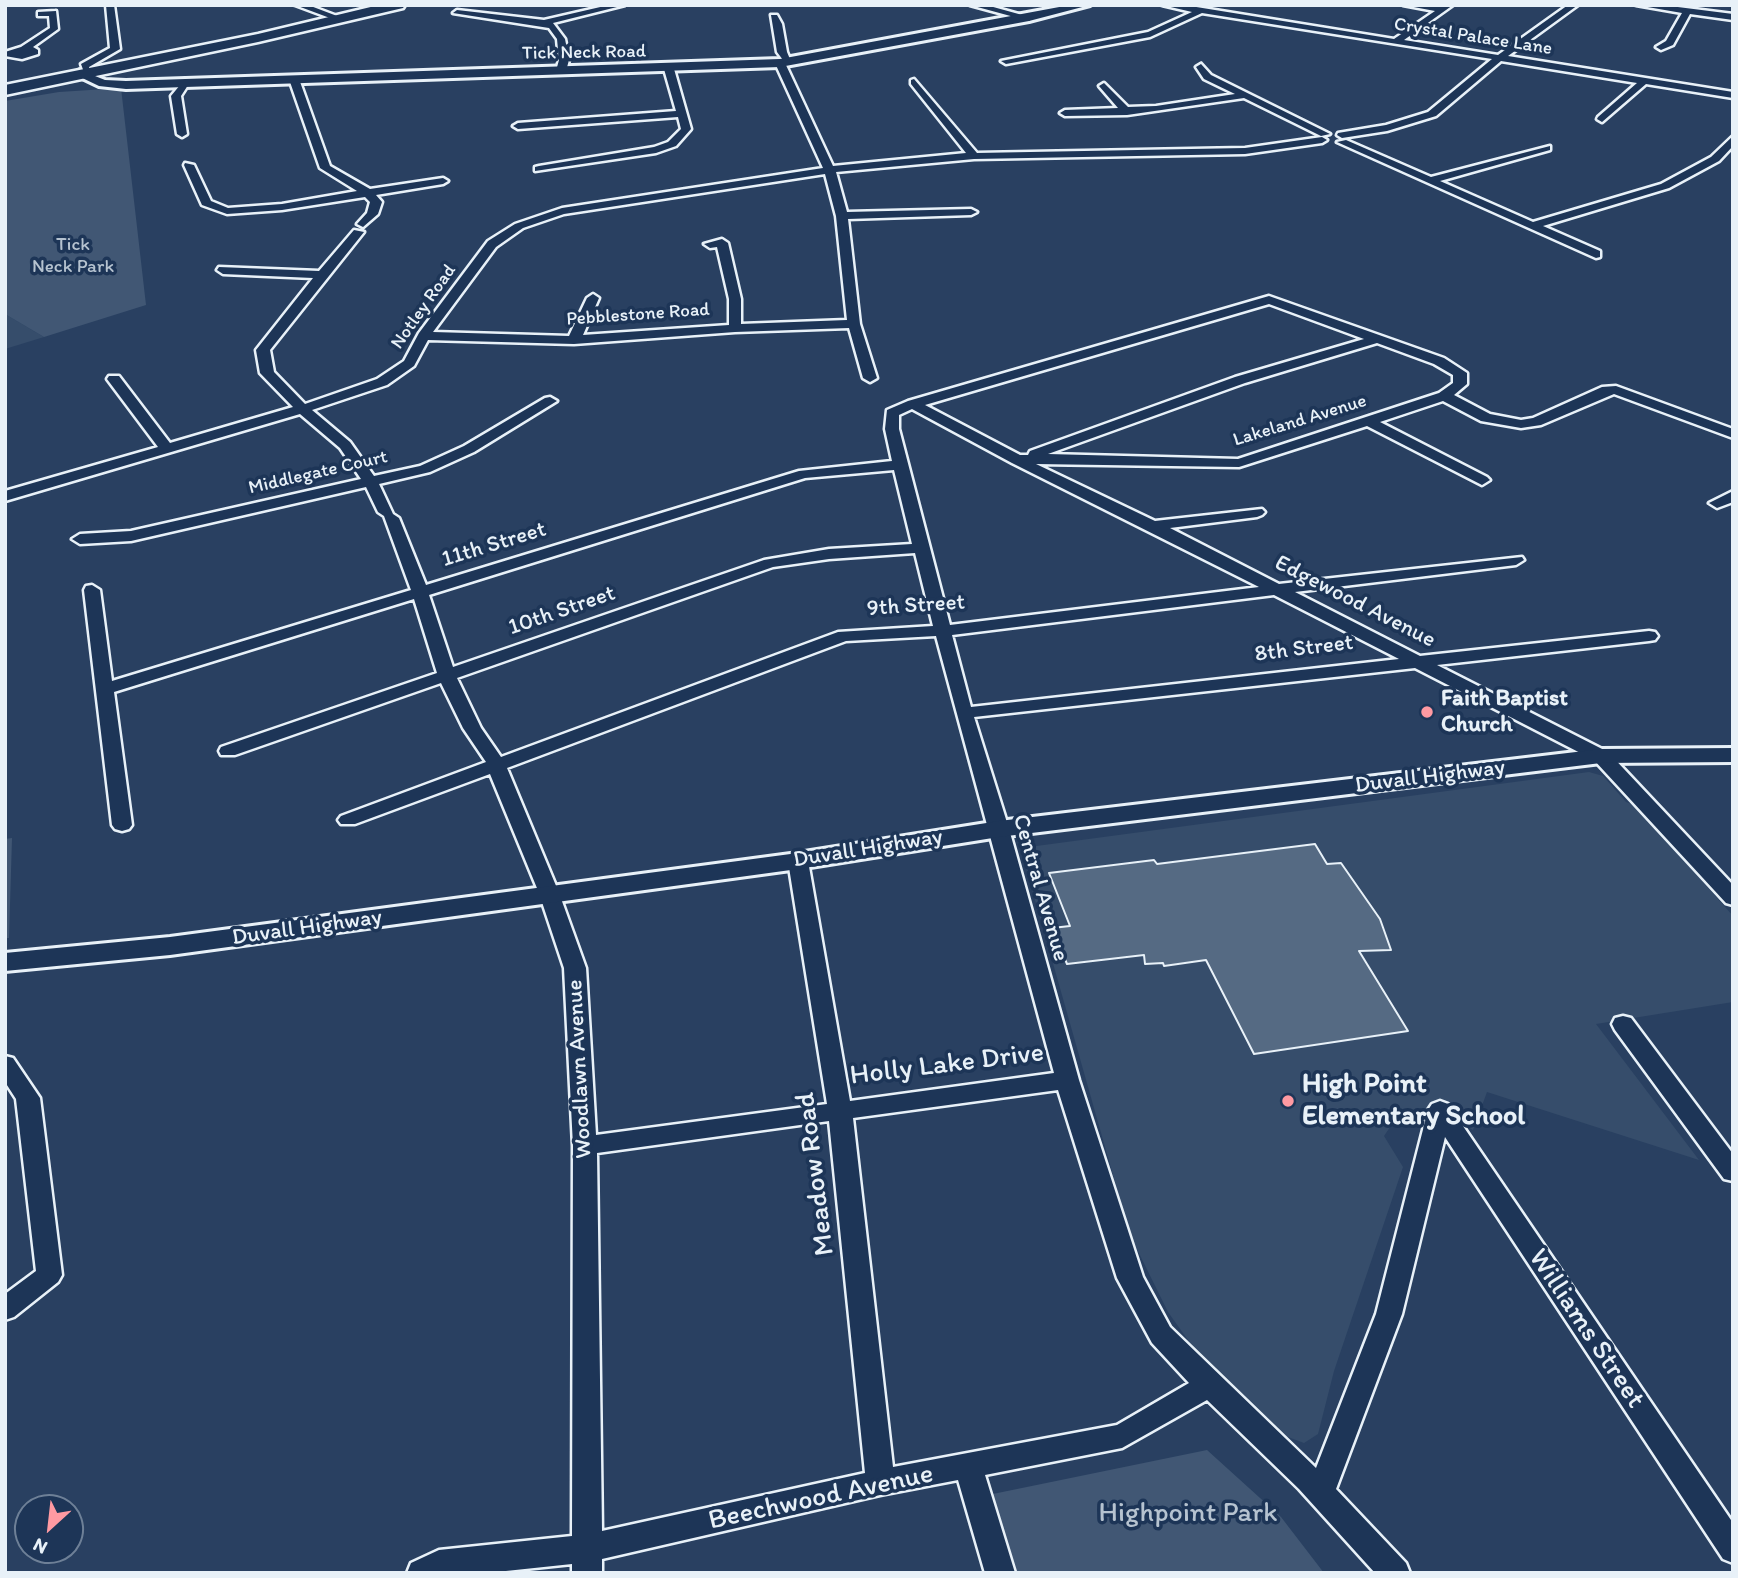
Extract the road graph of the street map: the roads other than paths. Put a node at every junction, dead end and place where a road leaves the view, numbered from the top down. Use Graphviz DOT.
graph roads {
  1 [pos="110,5"];
  2 [pos="301,5"];
  3 [pos="398,5"];
  4 [pos="974,5"];
  5 [pos="1085,5"];
  6 [pos="1166,5"];
  7 [pos="1407,5"];
  8 [pos="1574,5"];
  9 [pos="1640,5"];
  10 [pos="618,7"];
  11 [pos="1446,7"];
  12 [pos="1199,12"];
  13 [pos="1687,12"];
  14 [pos="457,13"];
  15 [pos="41,14"];
  16 [pos="774,16"];
  17 [pos="1733,17"];
  18 [pos="1029,18"];
  19 [pos="341,19"];
  20 [pos="544,23"];
  21 [pos="1395,42"];
  22 [pos="1661,47"];
  23 [pos="8,56"];
  24 [pos="1498,59"];
  25 [pos="1006,61"];
  26 [pos="784,63"];
  27 [pos="1201,67"];
  28 [pos="669,69"];
  29 [pos="561,71"];
  30 [pos="84,74"];
  31 [pos="295,79"];
  32 [pos="1644,81"];
  33 [pos="185,82"];
  34 [pos="914,82"];
  35 [pos="1104,86"];
  36 [pos="5,90"];
  37 [pos="1733,95"];
  38 [pos="1242,96"];
  39 [pos="1127,112"];
  40 [pos="1065,113"];
  41 [pos="680,114"];
  42 [pos="1602,119"];
  43 [pos="519,126"];
  44 [pos="182,134"];
  45 [pos="1323,137"];
  46 [pos="1342,138"];
  47 [pos="1733,139"];
  48 [pos="1546,148"];
  49 [pos="974,156"];
  50 [pos="1715,159"];
  51 [pos="1733,163"];
  52 [pos="188,165"];
  53 [pos="539,169"];
  54 [pos="836,171"];
  55 [pos="1433,180"];
  56 [pos="443,181"];
  57 [pos="368,192"];
  58 [pos="971,212"];
  59 [pos="842,216"];
  60 [pos="1534,225"];
  61 [pos="710,244"];
  62 [pos="1596,254"];
  63 [pos="223,270"];
  64 [pos="323,275"];
  65 [pos="593,298"];
  66 [pos="854,324"];
  67 [pos="735,328"];
  68 [pos="424,336"];
  69 [pos="1377,339"];
  70 [pos="574,340"];
  71 [pos="870,378"];
  72 [pos="114,379"];
  73 [pos="1444,396"];
  74 [pos="550,401"];
  75 [pos="914,404"];
  76 [pos="302,409"];
  77 [pos="1368,421"];
  78 [pos="1733,434"];
  79 [pos="167,449"];
  80 [pos="1017,460"];
  81 [pos="900,465"];
  82 [pos="1482,480"];
  83 [pos="370,481"];
  84 [pos="5,496"];
  85 [pos="1733,496"];
  86 [pos="1717,503"];
  87 [pos="1258,512"];
  88 [pos="1153,526"];
  89 [pos="80,539"];
  90 [pos="920,548"];
  91 [pos="1516,560"];
  92 [pos="1277,589"];
  93 [pos="92,590"];
  94 [pos="420,592"];
  95 [pos="942,631"];
  96 [pos="1650,636"];
  97 [pos="1417,661"];
  98 [pos="446,674"];
  99 [pos="105,689"];
  100 [pos="964,713"];
  101 [pos="228,751"];
  102 [pos="1733,755"];
  103 [pos="1601,756"];
  104 [pos="496,764"];
  105 [pos="348,820"];
  106 [pos="122,825"];
  107 [pos="999,829"];
  108 [pos="798,861"];
  109 [pos="548,893"];
  110 [pos="1733,898"];
  111 [pos="5,962"];
  112 [pos="1623,1024"];
  113 [pos="5,1064"];
  114 [pos="1067,1080"];
  115 [pos="840,1109"];
  116 [pos="585,1146"];
  117 [pos="1733,1172"];
  118 [pos="5,1309"];
  119 [pos="1205,1380"];
  120 [pos="968,1467"];
  121 [pos="880,1482"];
  122 [pos="1320,1492"];
  123 [pos="1733,1549"];
  124 [pos="588,1561"];
  125 [pos="422,1573"];
  126 [pos="1000,1573"];
  127 [pos="1395,1573"];
  1 -- 30 [label="street"];
  2 -- 19 [label="street"];
  3 -- 19 [label="main road"];
  4 -- 18 [label="street"];
  5 -- 18 [label="street, Tick Neck Road"];
  6 -- 12 [label="street, Crystal Palace Lane"];
  7 -- 11 [label="street"];
  8 -- 24 [label="street"];
  9 -- 13 [label="street"];
  10 -- 20 [label="street"];
  11 -- 21 [label="street"];
  12 -- 21 [label="street, Crystal Palace Lane"];
  12 -- 25 [label="street"];
  13 -- 17 [label="street"];
  13 -- 22 [label="street"];
  14 -- 20 [label="street"];
  15 -- 23 [label="street"];
  16 -- 26 [label="street"];
  18 -- 26 [label="street, Tick Neck Road"];
  19 -- 30 [label="main road"];
  20 -- 29 [label="street"];
  21 -- 24 [label="street, Crystal Palace Lane"];
  24 -- 32 [label="street, Crystal Palace Lane"];
  24 -- 46 [label="street"];
  26 -- 28 [label="street, Tick Neck Road"];
  26 -- 54 [label="street"];
  27 -- 38 [label="street"];
  28 -- 29 [label="street, Tick Neck Road"];
  28 -- 41 [label="street"];
  29 -- 31 [label="street, Tick Neck Road"];
  30 -- 33 [label="street, Tick Neck Road"];
  30 -- 36 [label="main road"];
  31 -- 33 [label="street, Tick Neck Road"];
  31 -- 57 [label="street"];
  32 -- 37 [label="street, Crystal Palace Lane"];
  32 -- 42 [label="street"];
  33 -- 44 [label="street"];
  34 -- 49 [label="street"];
  35 -- 39 [label="street"];
  38 -- 39 [label="street"];
  38 -- 45 [label="street"];
  39 -- 40 [label="street"];
  41 -- 43 [label="street"];
  41 -- 53 [label="street"];
  45 -- 46 [label="street"];
  45 -- 49 [label="street, Notley Road"];
  46 -- 55 [label="street"];
  47 -- 50 [label="street"];
  48 -- 55 [label="street"];
  49 -- 54 [label="street, Notley Road"];
  50 -- 51 [label="street"];
  50 -- 60 [label="street"];
  52 -- 57 [label="street"];
  54 -- 59 [label="street"];
  54 -- 68 [label="street, Notley Road"];
  55 -- 60 [label="street"];
  56 -- 57 [label="street"];
  57 -- 64 [label="street, Woodlawn Avenue"];
  58 -- 59 [label="street"];
  59 -- 66 [label="street"];
  60 -- 62 [label="street"];
  61 -- 67 [label="street"];
  63 -- 64 [label="street"];
  64 -- 76 [label="street, Woodlawn Avenue"];
  65 -- 70 [label="street"];
  66 -- 67 [label="street, Pebblestone Road"];
  66 -- 71 [label="street"];
  67 -- 70 [label="street, Pebblestone Road"];
  68 -- 70 [label="street, Pebblestone Road"];
  68 -- 76 [label="street, Notley Road"];
  69 -- 73 [label="street, Lakeland Avenue"];
  69 -- 75 [label="street"];
  69 -- 80 [label="street"];
  72 -- 79 [label="street"];
  73 -- 77 [label="street, Lakeland Avenue"];
  73 -- 78 [label="street"];
  74 -- 83 [label="street, Middlegate Court"];
  75 -- 80 [label="street, Edgewood Avenue"];
  75 -- 81 [label="street, Central Avenue"];
  76 -- 79 [label="street, Notley Road"];
  76 -- 83 [label="street, Woodlawn Avenue"];
  77 -- 80 [label="street, Lakeland Avenue"];
  77 -- 82 [label="street"];
  79 -- 84 [label="street, Notley Road"];
  80 -- 88 [label="street, Edgewood Avenue"];
  81 -- 90 [label="street, Central Avenue"];
  81 -- 94 [label="street, 11th Street"];
  83 -- 89 [label="street, Middlegate Court"];
  83 -- 94 [label="street, Woodlawn Avenue"];
  85 -- 86 [label="street"];
  87 -- 88 [label="street"];
  88 -- 92 [label="street, Edgewood Avenue"];
  90 -- 95 [label="street, Central Avenue"];
  90 -- 98 [label="street, 10th Street"];
  91 -- 92 [label="street, 9th Street"];
  92 -- 95 [label="street, 9th Street"];
  92 -- 97 [label="street, Edgewood Avenue"];
  93 -- 99 [label="street"];
  94 -- 98 [label="street, Woodlawn Avenue"];
  94 -- 99 [label="street, 11th Street"];
  95 -- 100 [label="street, Central Avenue"];
  95 -- 104 [label="street, 9th Street"];
  96 -- 97 [label="street, 8th Street"];
  97 -- 100 [label="street, 8th Street"];
  97 -- 103 [label="street, Edgewood Avenue"];
  98 -- 101 [label="street, 10th Street"];
  98 -- 104 [label="street, Woodlawn Avenue"];
  99 -- 106 [label="street"];
  100 -- 107 [label="street, Central Avenue"];
  102 -- 103 [label="street, Duvall Highway"];
  103 -- 107 [label="street, Duvall Highway"];
  103 -- 110 [label="street, Edgewood Avenue"];
  104 -- 105 [label="street, 9th Street"];
  104 -- 109 [label="street, Woodlawn Avenue"];
  107 -- 108 [label="street, Duvall Highway"];
  107 -- 114 [label="street, Central Avenue"];
  108 -- 109 [label="street, Duvall Highway"];
  108 -- 115 [label="street, Meadow Road"];
  109 -- 111 [label="street, Duvall Highway"];
  109 -- 116 [label="street, Woodlawn Avenue"];
  112 -- 117 [label="street"];
  113 -- 118 [label="street"];
  114 -- 115 [label="street, Holly Lake Drive"];
  114 -- 119 [label="street, Central Avenue"];
  115 -- 116 [label="street, Holly Lake Drive"];
  115 -- 121 [label="street, Meadow Road"];
  116 -- 124 [label="street, Woodlawn Avenue"];
  119 -- 120 [label="street, Beechwood Avenue"];
  119 -- 122 [label="street, Central Avenue"];
  120 -- 121 [label="street, Beechwood Avenue"];
  120 -- 126 [label="street"];
  121 -- 124 [label="street, Beechwood Avenue"];
  122 -- 123 [label="street, Williams Street"];
  122 -- 127 [label="street, Central Avenue"];
  124 -- 125 [label="street, Beechwood Avenue"];
}
